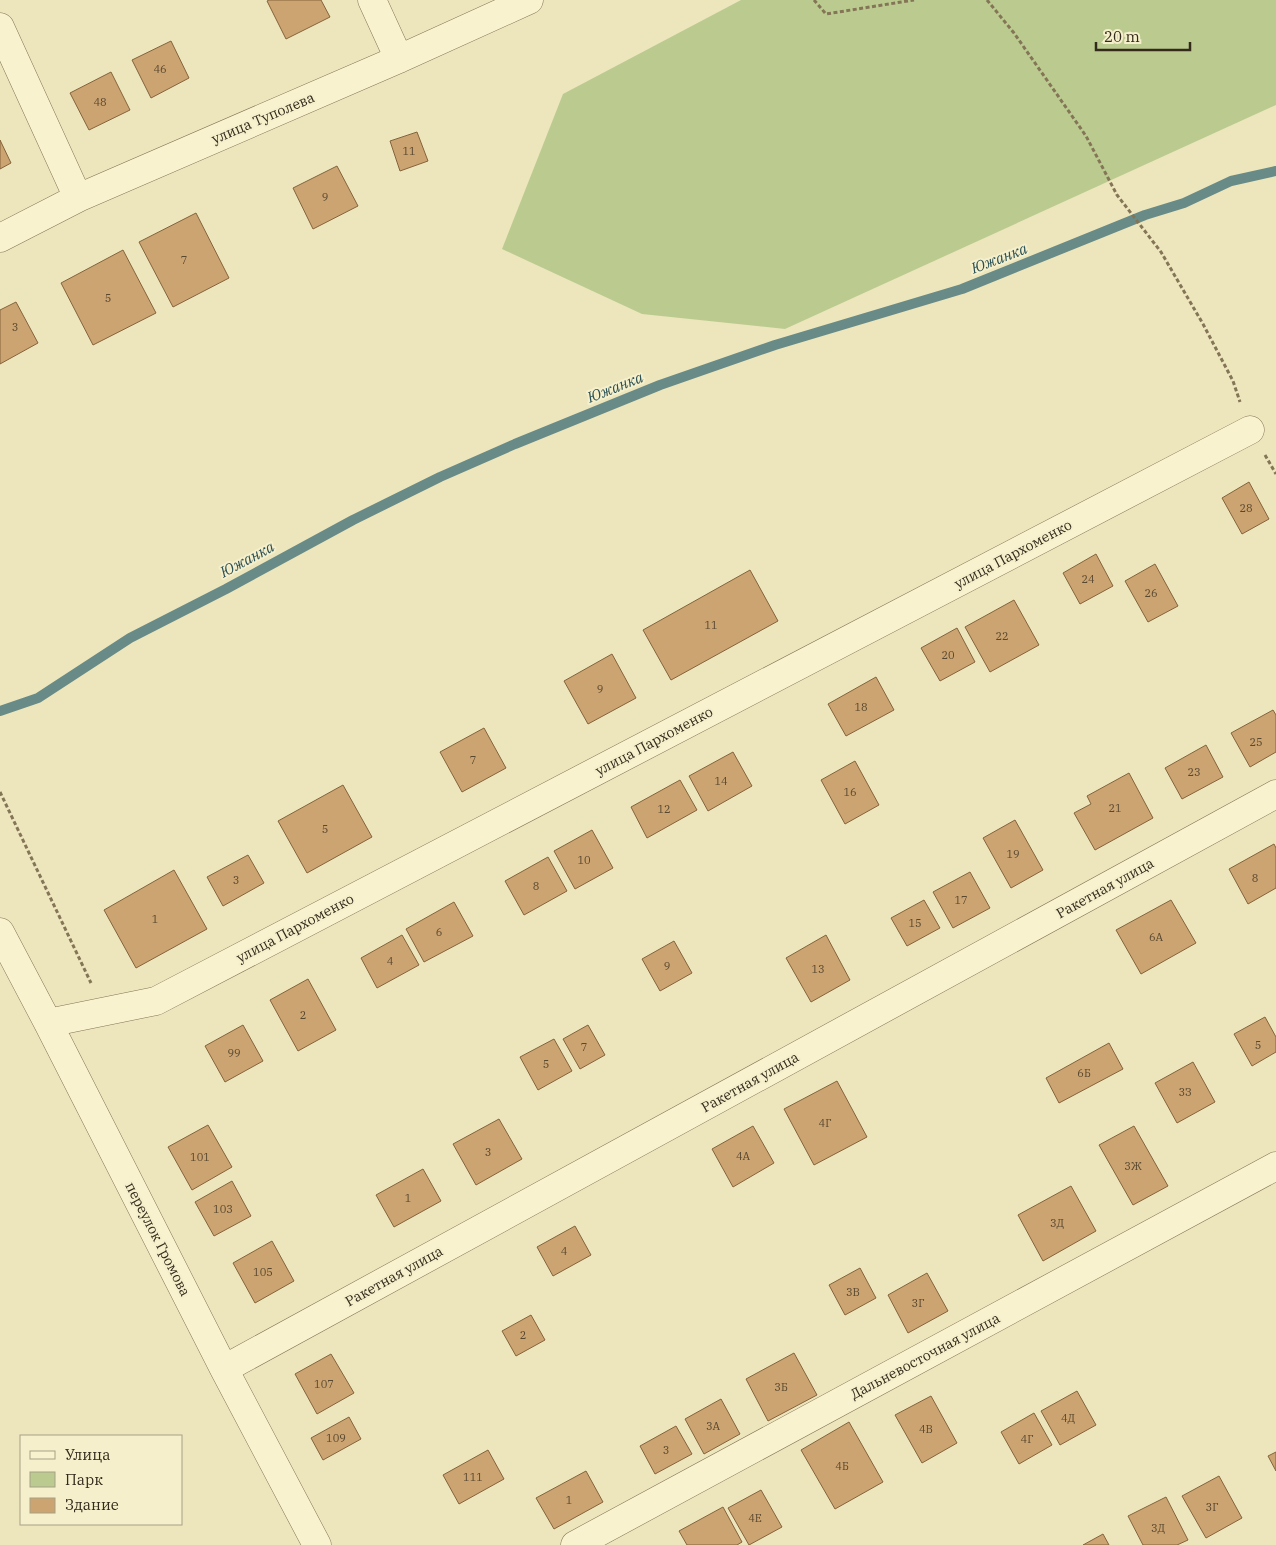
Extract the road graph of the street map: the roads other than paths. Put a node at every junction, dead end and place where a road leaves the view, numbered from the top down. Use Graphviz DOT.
graph roads {
  1 [pos="372,0"];
  2 [pos="528,0"];
  3 [pos="0,27"];
  4 [pos="398,59"];
  5 [pos="78,198"];
  6 [pos="0,238"];
  7 [pos="1250,430"];
  8 [pos="1276,794"];
  9 [pos="0,932"];
  10 [pos="48,1023"];
  11 [pos="1276,1166"];
  12 [pos="224,1369"];
  13 [pos="317,1545"];
  14 [pos="575,1545"];
  1 -- 4 [label="street"];
  2 -- 4 [label="street, улица Туполева"];
  3 -- 5 [label="street"];
  4 -- 5 [label="street, улица Туполева"];
  5 -- 6 [label="street, улица Туполева"];
  7 -- 10 [label="street, улица Пархоменко"];
  8 -- 12 [label="street, Ракетная улица"];
  9 -- 10 [label="street, переулок Громова"];
  10 -- 12 [label="street, переулок Громова"];
  11 -- 14 [label="street, Дальневосточная улица"];
  12 -- 13 [label="street, переулок Громова"];
}
